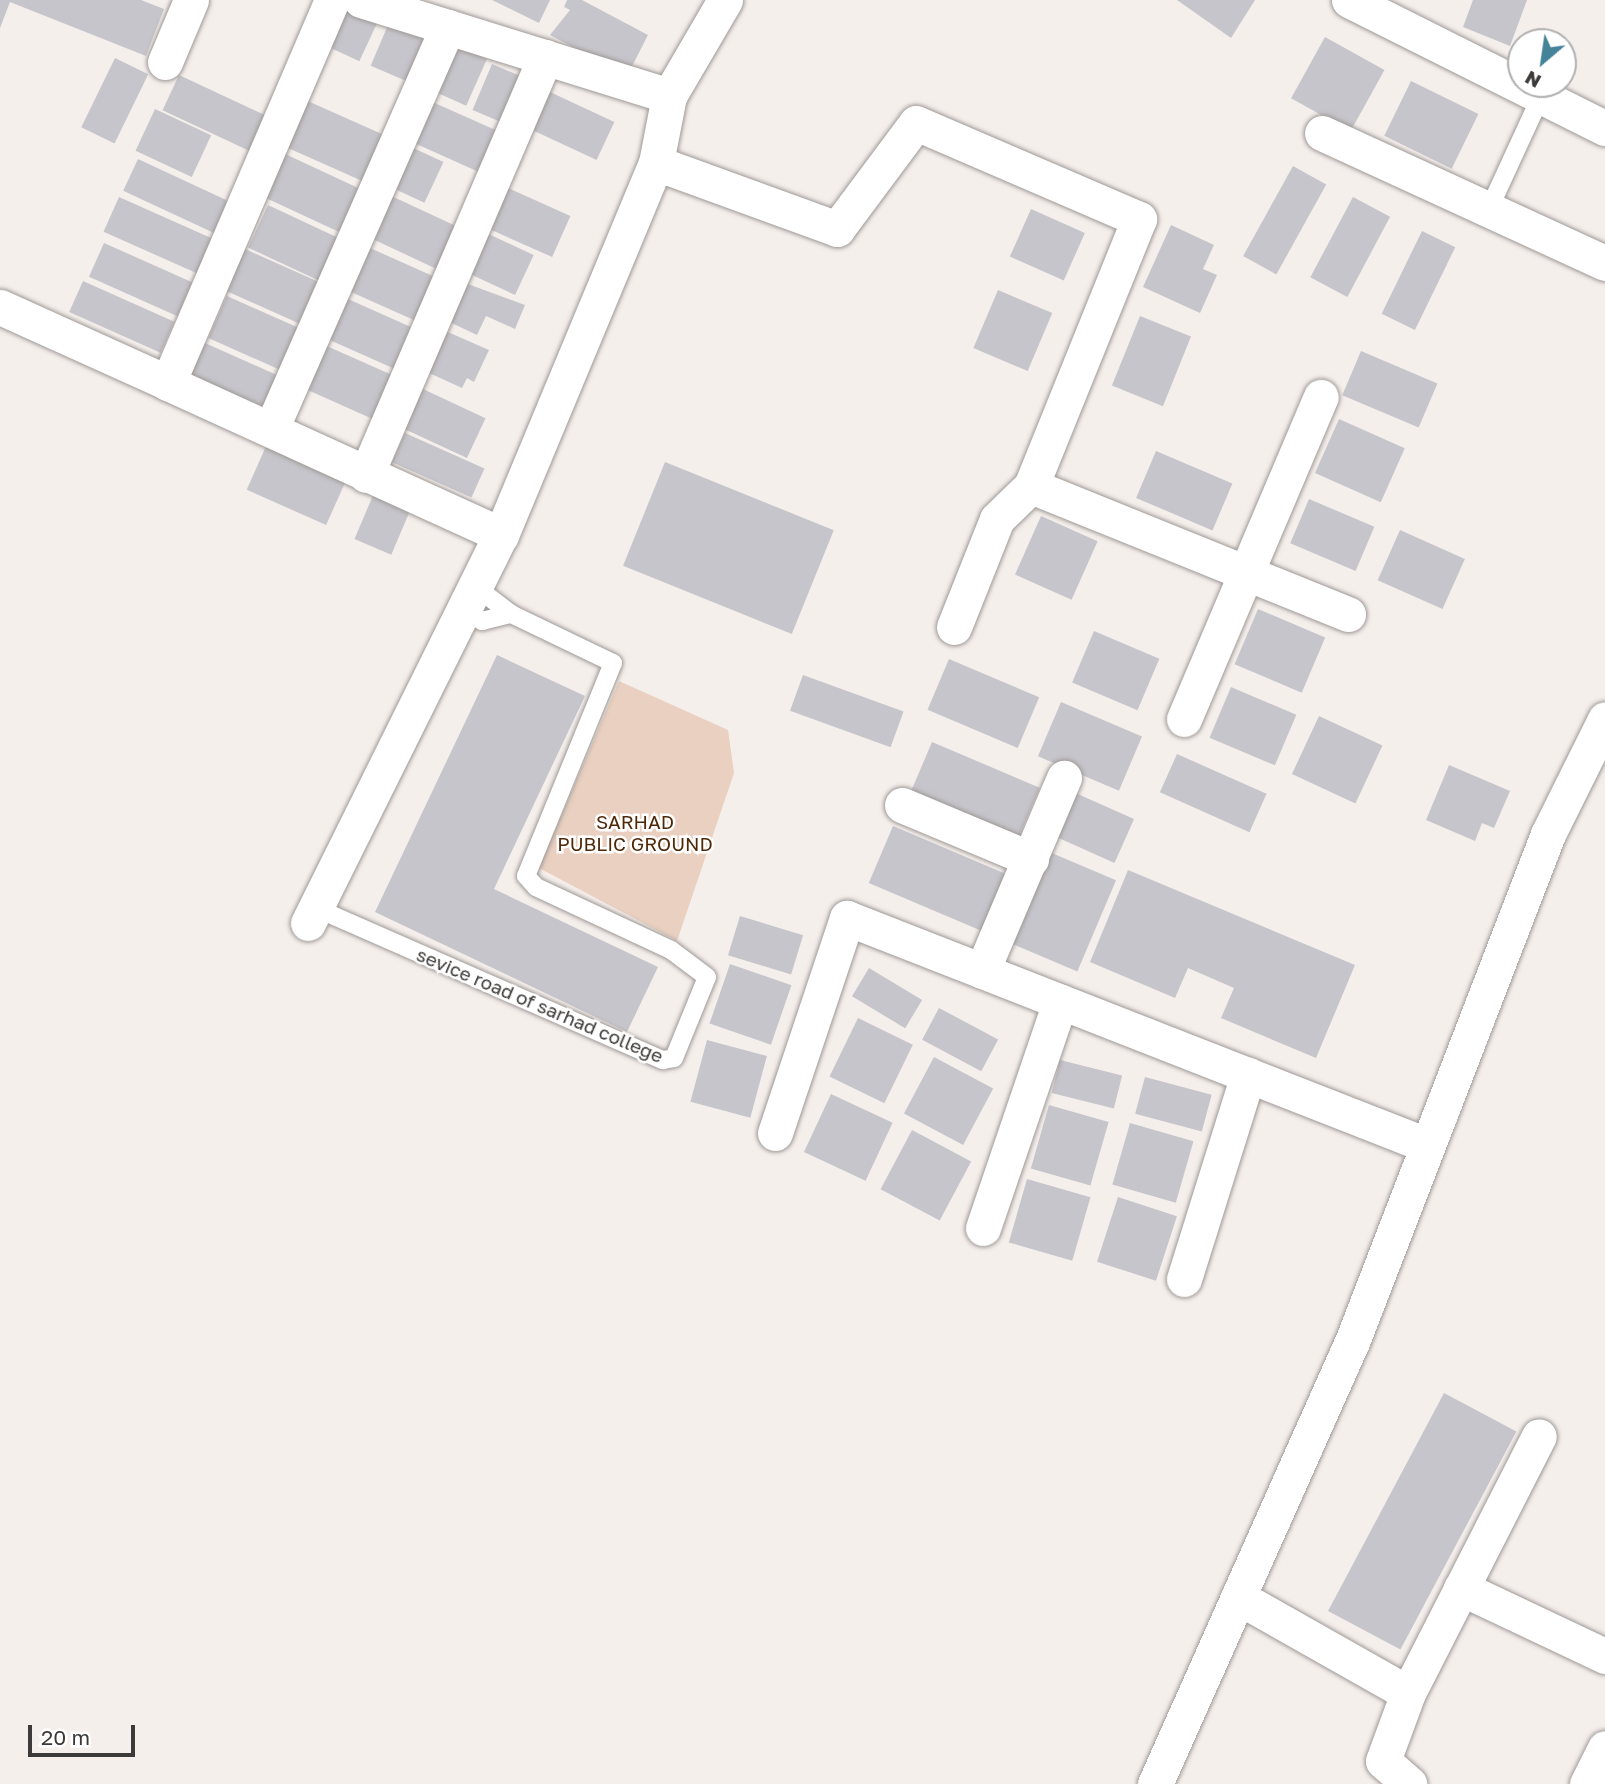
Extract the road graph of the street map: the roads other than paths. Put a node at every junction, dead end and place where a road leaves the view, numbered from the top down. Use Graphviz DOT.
graph roads {
  1 [pos="191,0"];
  2 [pos="332,0"];
  3 [pos="361,0"];
  4 [pos="1349,0"];
  5 [pos="714,4"];
  6 [pos="448,27"];
  7 [pos="545,57"];
  8 [pos="165,62"];
  9 [pos="1507,79"];
  10 [pos="669,96"];
  11 [pos="1540,98"];
  12 [pos="1545,98"];
  13 [pos="1605,128"];
  14 [pos="1322,133"];
  15 [pos="656,163"];
  16 [pos="1489,209"];
  17 [pos="1605,263"];
  18 [pos="0,307"];
  19 [pos="168,383"];
  20 [pos="1321,397"];
  21 [pos="272,427"];
  22 [pos="366,475"];
  23 [pos="1031,486"];
  24 [pos="501,534"];
  25 [pos="1250,574"];
  26 [pos="470,599"];
  27 [pos="511,614"];
  28 [pos="1348,614"];
  29 [pos="954,626"];
  30 [pos="1184,719"];
  31 [pos="1605,719"];
  32 [pos="1064,778"];
  33 [pos="902,805"];
  34 [pos="1031,859"];
  35 [pos="312,915"];
  36 [pos="982,971"];
  37 [pos="1060,1002"];
  38 [pos="1248,1075"];
  39 [pos="775,1133"];
  40 [pos="1424,1144"];
  41 [pos="984,1228"];
  42 [pos="1184,1279"];
  43 [pos="1539,1436"];
  44 [pos="1461,1588"];
  45 [pos="1238,1597"];
  46 [pos="1605,1656"];
  47 [pos="1408,1693"];
  48 [pos="1605,1748"];
  49 [pos="1154,1784"];
  50 [pos="1409,1784"];
  51 [pos="1587,1784"];
  1 -- 8 [label="street"];
  2 -- 19 [label="street"];
  3 -- 6 [label="street"];
  4 -- 9 [label="street"];
  5 -- 10 [label="street"];
  6 -- 7 [label="street"];
  6 -- 21 [label="street"];
  7 -- 10 [label="street"];
  7 -- 22 [label="street"];
  10 -- 15 [label="street"];
  11 -- 16 [label="lane"];
  12 -- 13 [label="street"];
  14 -- 16 [label="street"];
  15 -- 23 [label="street"];
  15 -- 24 [label="street"];
  16 -- 17 [label="street"];
  18 -- 19 [label="street"];
  19 -- 21 [label="street"];
  20 -- 25 [label="street"];
  21 -- 22 [label="street"];
  22 -- 24 [label="street"];
  23 -- 25 [label="street"];
  23 -- 29 [label="street"];
  24 -- 26 [label="street"];
  25 -- 28 [label="street"];
  25 -- 30 [label="street"];
  26 -- 27 [label="lane"];
  26 -- 27 [label="lane"];
  26 -- 35 [label="street"];
  27 -- 35 [label="lane, sevice road of sarhad college"];
  31 -- 40 [label="street"];
  32 -- 34 [label="street"];
  33 -- 34 [label="street"];
  34 -- 36 [label="street"];
  36 -- 37 [label="street"];
  36 -- 39 [label="street"];
  37 -- 38 [label="street"];
  37 -- 41 [label="street"];
  38 -- 40 [label="street"];
  38 -- 42 [label="street"];
  40 -- 45 [label="street"];
  43 -- 44 [label="street"];
  44 -- 46 [label="street"];
  44 -- 47 [label="street"];
  45 -- 47 [label="street"];
  45 -- 49 [label="street"];
  47 -- 50 [label="street"];
  48 -- 51 [label="street"];
}
